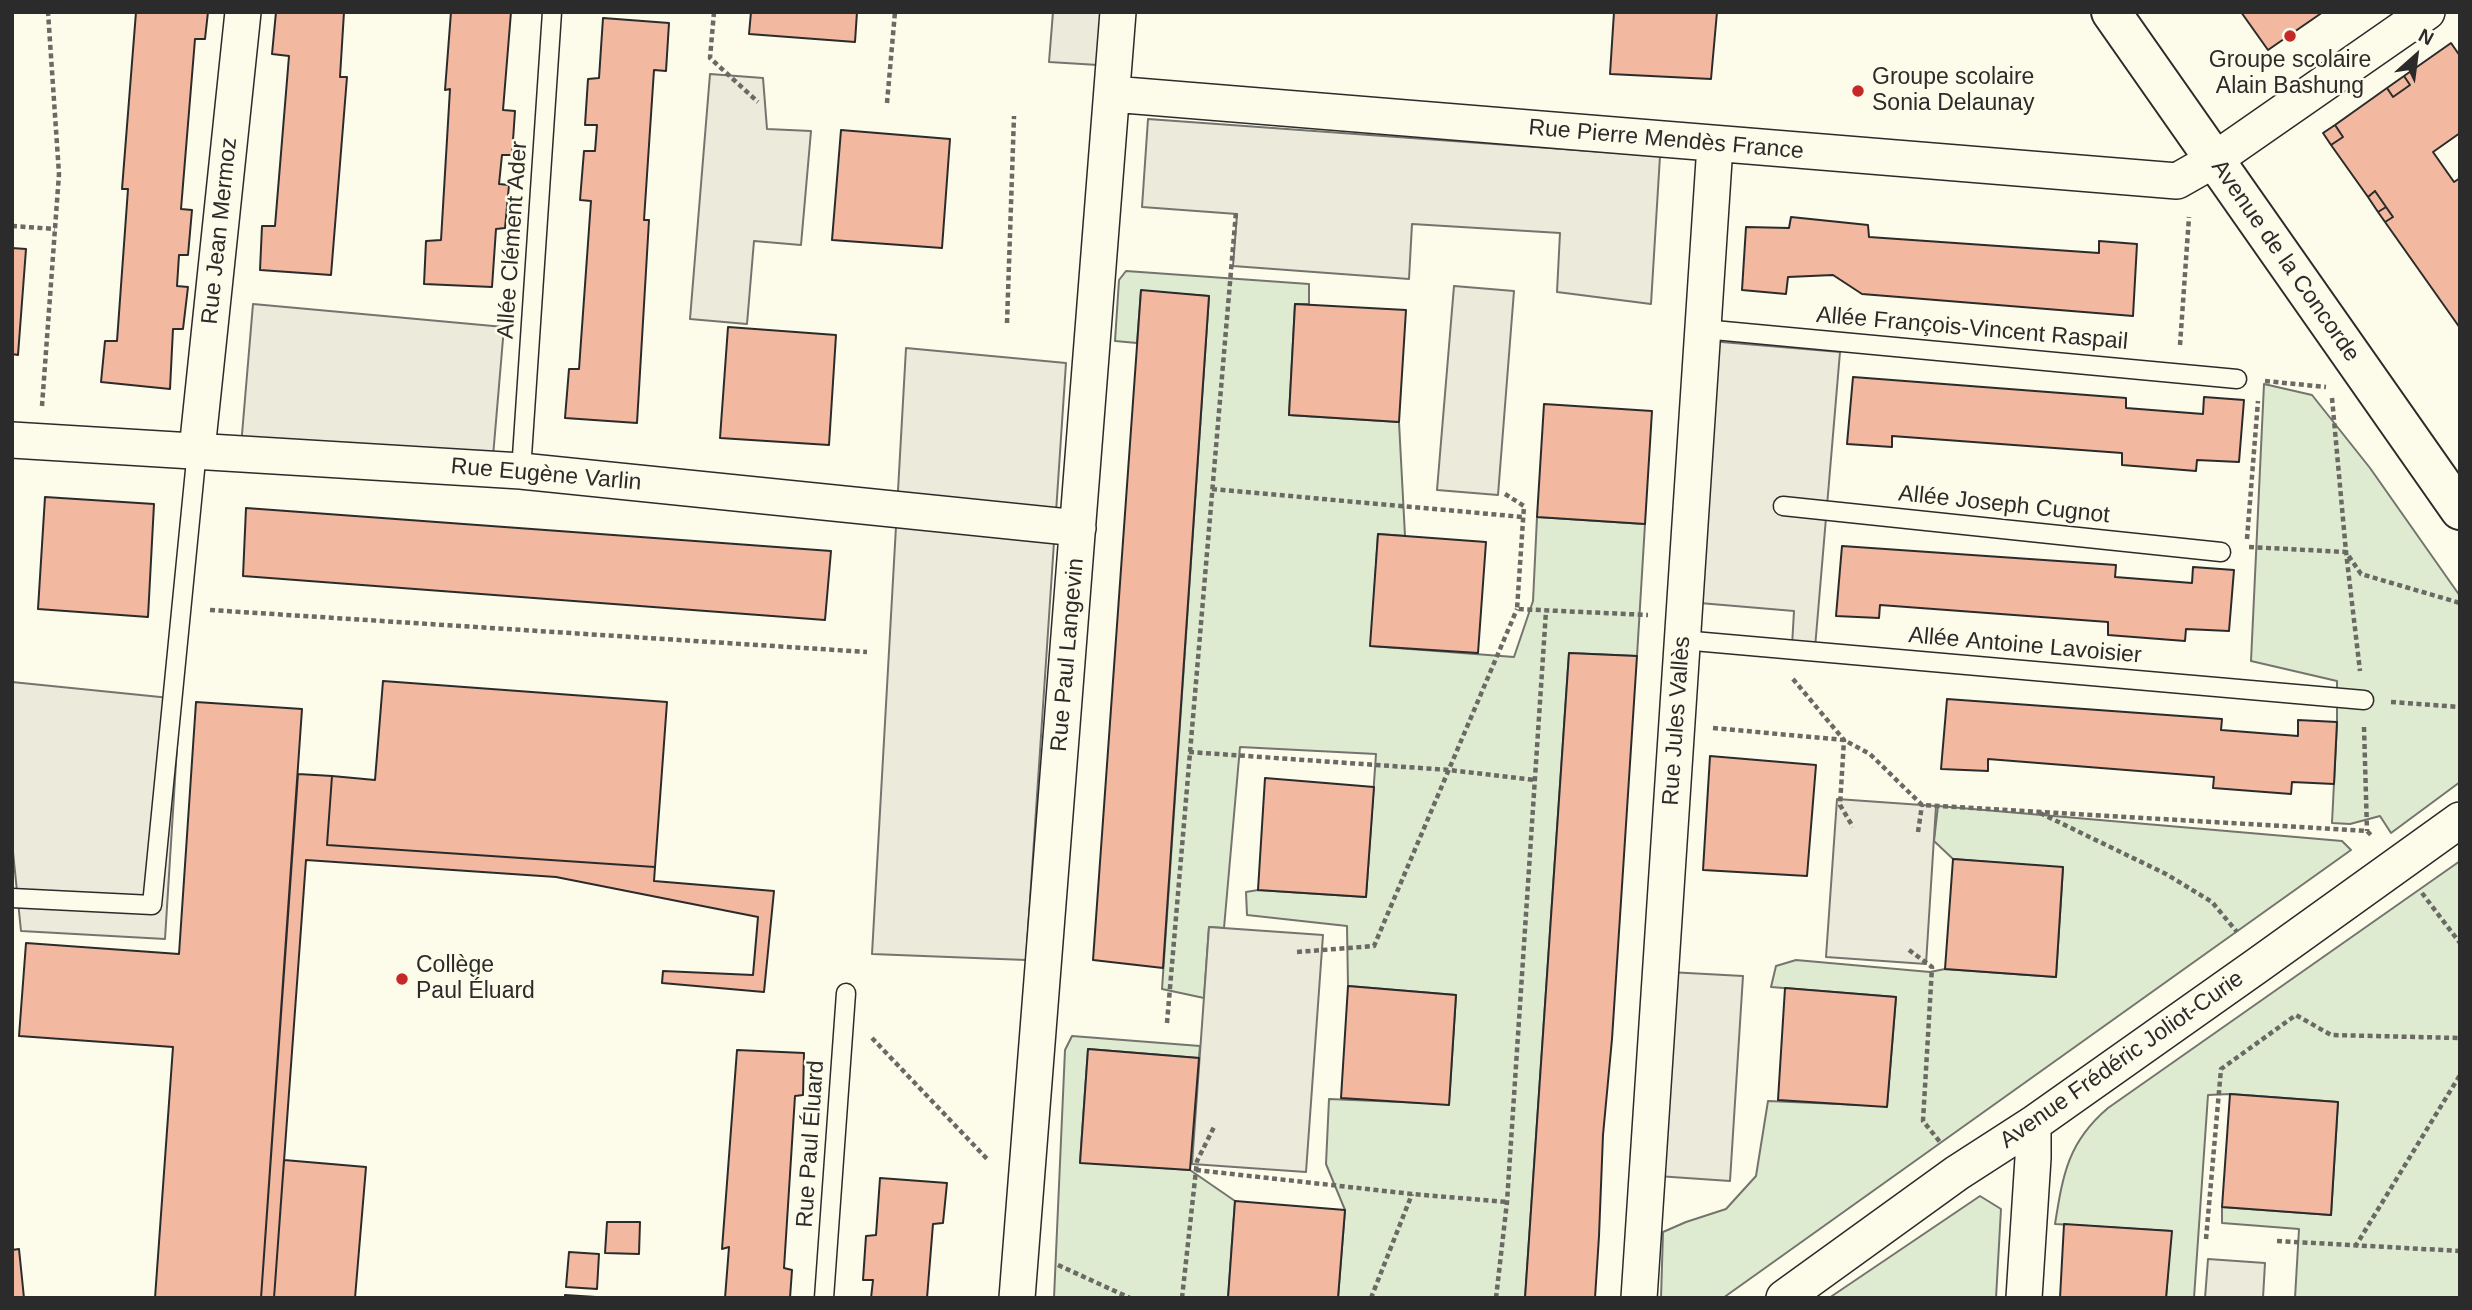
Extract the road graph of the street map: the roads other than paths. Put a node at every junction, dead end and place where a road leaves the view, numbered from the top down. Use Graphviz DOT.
graph roads {
  1 [pos="243,12"];
  2 [pos="552,12"];
  3 [pos="1118,12"];
  4 [pos="2111,12"];
  5 [pos="2427,12"];
  6 [pos="1112,94"];
  7 [pos="1715,145"];
  8 [pos="2214,160"];
  9 [pos="1703,329"];
  10 [pos="2237,379"];
  11 [pos="26,441"];
  12 [pos="197,450"];
  13 [pos="521,471"];
  14 [pos="1783,506"];
  15 [pos="2460,510"];
  16 [pos="1078,528"];
  17 [pos="2221,552"];
  18 [pos="1683,629"];
  19 [pos="2364,700"];
  20 [pos="2460,820"];
  21 [pos="12,898"];
  22 [pos="846,1001"];
  23 [pos="2033,1124"];
  24 [pos="824,1298"];
  25 [pos="1017,1298"];
  26 [pos="1639,1298"];
  27 [pos="1784,1298"];
  28 [pos="2024,1298"];
  1 -- 12 [label="street, Rue Jean Mermoz"];
  2 -- 13 [label="lane, Allée Clément Ader"];
  3 -- 6 [label="street, Rue Paul Langevin"];
  4 -- 8 [label="street, Avenue de la Concorde"];
  5 -- 8 [label="street, Rue Pierre Mendès France"];
  6 -- 7 [label="street, Rue Pierre Mendès France"];
  6 -- 16 [label="street, Rue Paul Langevin"];
  7 -- 8 [label="street, Rue Pierre Mendès France"];
  7 -- 9 [label="street, Rue Jules Vallès"];
  8 -- 15 [label="street, Avenue de la Concorde"];
  9 -- 10 [label="lane, Allée François-Vincent Raspail"];
  9 -- 18 [label="street, Rue Jules Vallès"];
  11 -- 12 [label="street, Rue Eugène Varlin"];
  12 -- 13 [label="street, Rue Eugène Varlin"];
  12 -- 21 [label="lane"];
  13 -- 16 [label="street, Rue Eugène Varlin"];
  14 -- 17 [label="lane, Allée Joseph Cugnot"];
  16 -- 25 [label="street, Rue Paul Langevin"];
  18 -- 19 [label="lane, Allée Antoine Lavoisier"];
  18 -- 26 [label="street, Rue Jules Vallès"];
  20 -- 23 [label="street, Avenue Frédéric Joliot-Curie"];
  22 -- 24 [label="lane, Rue Paul Éluard"];
  23 -- 27 [label="street, Avenue Frédéric Joliot-Curie"];
  23 -- 28 [label="street"];
}
